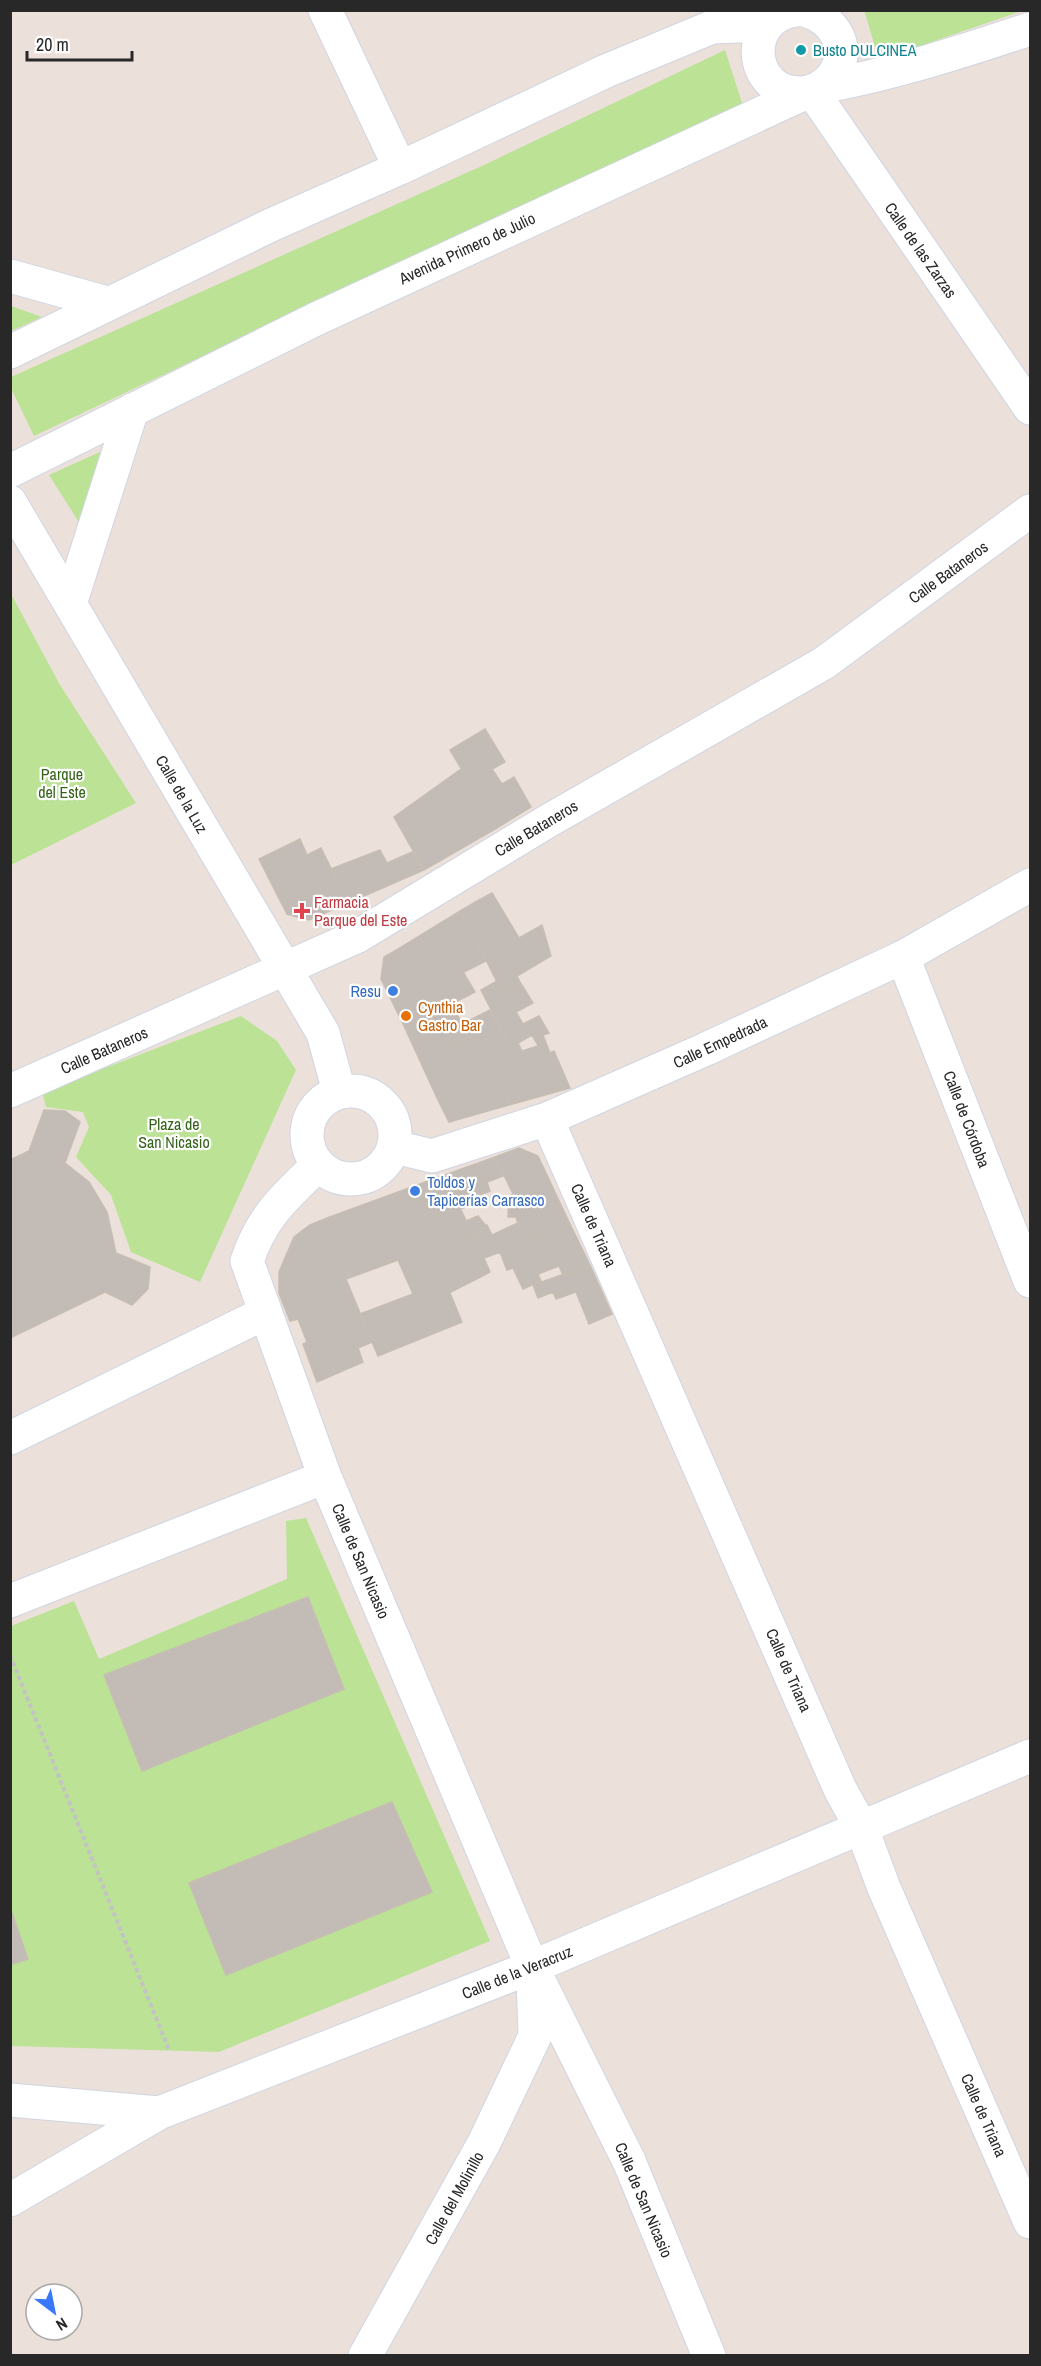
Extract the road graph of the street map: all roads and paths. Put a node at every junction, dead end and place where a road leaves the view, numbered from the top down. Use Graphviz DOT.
graph roads {
  1 [pos="325,10"];
  2 [pos="785,13"];
  3 [pos="1030,28"];
  4 [pos="812,90"];
  5 [pos="400,168"];
  6 [pos="10,276"];
  7 [pos="107,303"];
  8 [pos="10,352"];
  9 [pos="1030,408"];
  10 [pos="132,410"];
  11 [pos="10,471"];
  12 [pos="10,502"];
  13 [pos="1030,511"];
  14 [pos="70,604"];
  15 [pos="1030,885"];
  16 [pos="903,957"];
  17 [pos="286,970"];
  18 [pos="10,1091"];
  19 [pos="339,1091"];
  20 [pos="547,1119"];
  21 [pos="395,1147"];
  22 [pos="318,1165"];
  23 [pos="1030,1281"];
  24 [pos="265,1313"];
  25 [pos="10,1438"];
  26 [pos="325,1477"];
  27 [pos="10,1601"];
  28 [pos="10,1655"];
  29 [pos="1030,1756"];
  30 [pos="862,1829"];
  31 [pos="532,1968"];
  32 [pos="169,2050"];
  33 [pos="10,2100"];
  34 [pos="159,2113"];
  35 [pos="10,2199"];
  36 [pos="1030,2222"];
  37 [pos="365,2355"];
  38 [pos="709,2355"];
  1 -- 5 [label="street"];
  2 -- 4 [label="street"];
  2 -- 4 [label="street"];
  2 -- 5 [label="street"];
  3 -- 4 [label="street, Avenida Primero de Julio"];
  4 -- 9 [label="street, Calle de las Zarzas"];
  4 -- 10 [label="street, Avenida Primero de Julio"];
  5 -- 7 [label="street"];
  6 -- 7 [label="street"];
  7 -- 8 [label="street"];
  10 -- 11 [label="street, Avenida Primero de Julio"];
  10 -- 14 [label="street"];
  12 -- 14 [label="street, Calle de la Luz"];
  13 -- 17 [label="street, Calle Bataneros"];
  14 -- 17 [label="street, Calle de la Luz"];
  15 -- 16 [label="street, Calle Empedrada"];
  16 -- 20 [label="street, Calle Empedrada"];
  16 -- 23 [label="street, Calle de Córdoba"];
  17 -- 18 [label="street, Calle Bataneros"];
  17 -- 19 [label="street, Calle de la Luz"];
  19 -- 21 [label="street"];
  19 -- 22 [label="street"];
  20 -- 21 [label="street, Calle Empedrada"];
  20 -- 30 [label="street, Calle de Triana"];
  21 -- 22 [label="street"];
  22 -- 24 [label="street, Calle de San Nicasio"];
  24 -- 25 [label="street"];
  24 -- 26 [label="street, Calle de San Nicasio"];
  26 -- 27 [label="street"];
  26 -- 31 [label="street, Calle de San Nicasio"];
  28 -- 32 [label="path"];
  29 -- 30 [label="street, Calle de la Veracruz"];
  30 -- 31 [label="street, Calle de la Veracruz"];
  30 -- 36 [label="street, Calle de Triana"];
  31 -- 34 [label="street, Calle de la Veracruz"];
  31 -- 37 [label="street, Calle del Molinillo"];
  31 -- 38 [label="street, Calle de San Nicasio"];
  33 -- 34 [label="street"];
  34 -- 35 [label="street, Calle de la Veracruz"];
}
